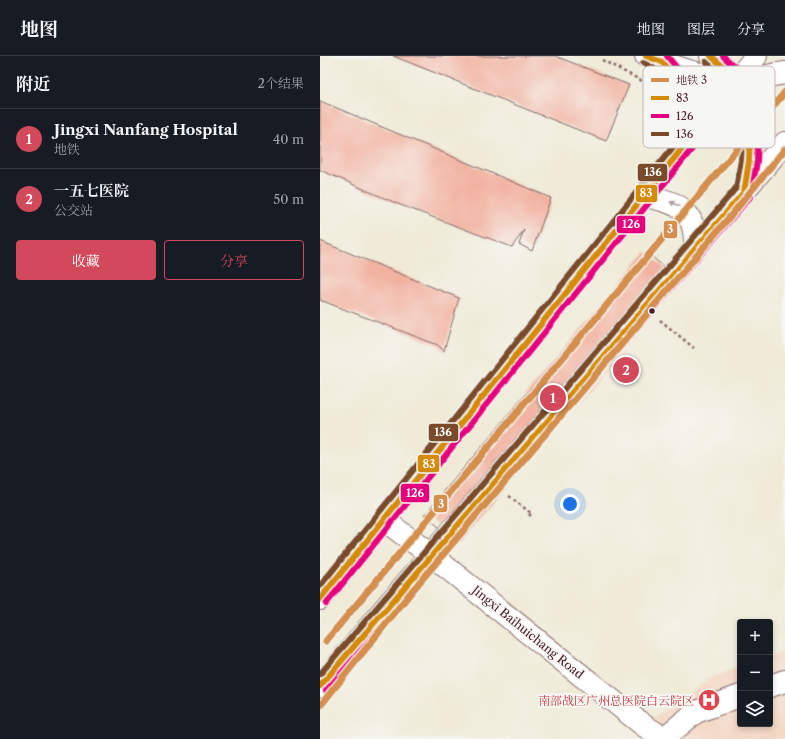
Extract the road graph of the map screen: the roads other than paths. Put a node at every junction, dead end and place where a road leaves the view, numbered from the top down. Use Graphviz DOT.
graph roads {
  1 [pos="711,56"];
  2 [pos="756,56"];
  3 [pos="658,58"];
  4 [pos="664,66"];
  5 [pos="677,66"];
  6 [pos="722,66"];
  7 [pos="748,66"];
  8 [pos="785,73"];
  9 [pos="775,74"];
  10 [pos="785,143"];
  11 [pos="683,148"];
  12 [pos="750,148"];
  13 [pos="744,192"];
  14 [pos="645,196"];
  15 [pos="695,249"];
  16 [pos="384,520"];
  17 [pos="431,555"];
  18 [pos="321,598"];
  19 [pos="785,681"];
  20 [pos="773,685"];
  21 [pos="320,686"];
  22 [pos="737,697"];
  23 [pos="664,739"];
  1 -- 6 [label="main road"];
  2 -- 7 [label="main road"];
  3 -- 4 [label="main road"];
  3 -- 5 [label="main road"];
  8 -- 9 [label="main road"];
  10 -- 13 [label="main road"];
  11 -- 14 [label="main road"];
  12 -- 13 [label="main road"];
  13 -- 15 [label="main road"];
  15 -- 14 [label="main road, one-way"];
  14 -- 16 [label="main road"];
  15 -- 17 [label="main road"];
  16 -- 17 [label="main road, Jingxi Baihuichang Road"];
  16 -- 18 [label="main road"];
  17 -- 21 [label="main road"];
  17 -- 23 [label="main road, Jingxi Baihuichang Road"];
  19 -- 20 [label="main road"];
  22 -- 23 [label="main road"];
}
